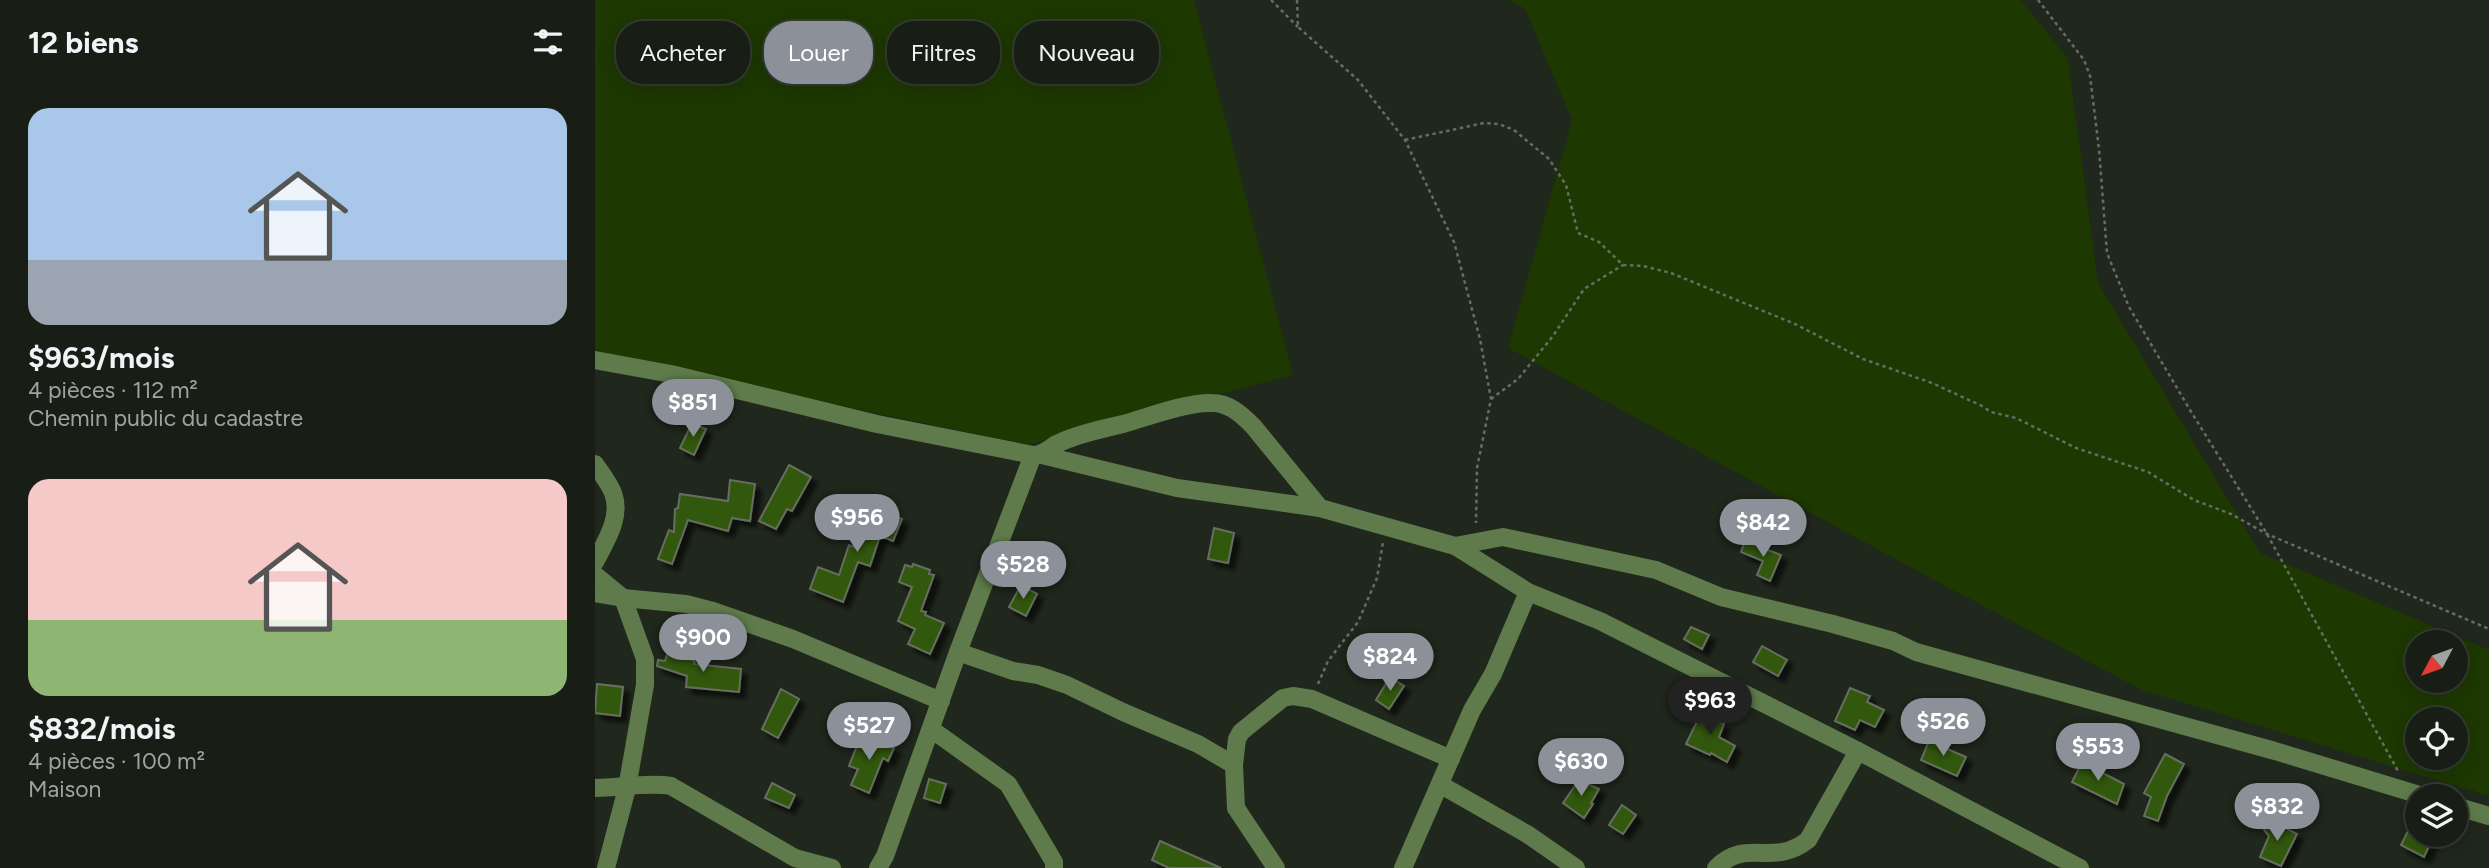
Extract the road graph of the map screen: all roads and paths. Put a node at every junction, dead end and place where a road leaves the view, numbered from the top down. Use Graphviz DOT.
graph roads {
  1 [pos="1271,0"];
  2 [pos="1297,0"];
  3 [pos="2038,0"];
  4 [pos="1298,27"];
  5 [pos="1405,140"];
  6 [pos="1623,265"];
  7 [pos="595,360"];
  8 [pos="1491,399"];
  9 [pos="1037,455"];
  10 [pos="595,464"];
  11 [pos="1320,508"];
  12 [pos="1387,525"];
  13 [pos="2267,534"];
  14 [pos="1476,541"];
  15 [pos="1455,546"];
  16 [pos="595,562"];
  17 [pos="595,575"];
  18 [pos="1528,592"];
  19 [pos="595,593"];
  20 [pos="623,598"];
  21 [pos="2489,629"];
  22 [pos="958,652"];
  23 [pos="1312,699"];
  24 [pos="941,701"];
  25 [pos="931,729"];
  26 [pos="1859,751"];
  27 [pos="1451,759"];
  28 [pos="1234,765"];
  29 [pos="2411,784"];
  30 [pos="1441,785"];
  31 [pos="595,788"];
  32 [pos="627,788"];
  33 [pos="2405,790"];
  34 [pos="2468,810"];
  35 [pos="2489,816"];
  36 [pos="605,868"];
  37 [pos="832,868"];
  38 [pos="878,868"];
  39 [pos="1054,868"];
  40 [pos="1276,868"];
  41 [pos="1403,868"];
  42 [pos="1576,868"];
  43 [pos="1716,868"];
  44 [pos="2080,868"];
  1 -- 4 [label="path"];
  2 -- 4 [label="path"];
  3 -- 13 [label="path"];
  4 -- 5 [label="path"];
  5 -- 6 [label="path"];
  5 -- 8 [label="path"];
  6 -- 8 [label="path"];
  6 -- 13 [label="path"];
  7 -- 9 [label="street"];
  8 -- 14 [label="path"];
  9 -- 11 [label="street"];
  9 -- 11 [label="street"];
  9 -- 22 [label="street"];
  10 -- 16 [label="street"];
  11 -- 12 [label="street"];
  12 -- 15 [label="street"];
  12 -- 23 [label="path"];
  13 -- 21 [label="path"];
  13 -- 29 [label="path"];
  14 -- 15 [label="street"];
  14 -- 33 [label="street"];
  15 -- 18 [label="street"];
  17 -- 20 [label="street"];
  18 -- 26 [label="street"];
  18 -- 27 [label="street"];
  19 -- 20 [label="street"];
  20 -- 24 [label="street"];
  20 -- 32 [label="street"];
  22 -- 24 [label="street"];
  22 -- 28 [label="street"];
  23 -- 27 [label="street"];
  23 -- 28 [label="street"];
  24 -- 25 [label="street"];
  25 -- 38 [label="street"];
  25 -- 39 [label="street"];
  26 -- 43 [label="street"];
  26 -- 44 [label="street"];
  27 -- 30 [label="street"];
  28 -- 40 [label="street"];
  30 -- 41 [label="street"];
  30 -- 42 [label="street"];
  31 -- 32 [label="street"];
  32 -- 36 [label="street"];
  32 -- 37 [label="street"];
  34 -- 35 [label="street"];
}
